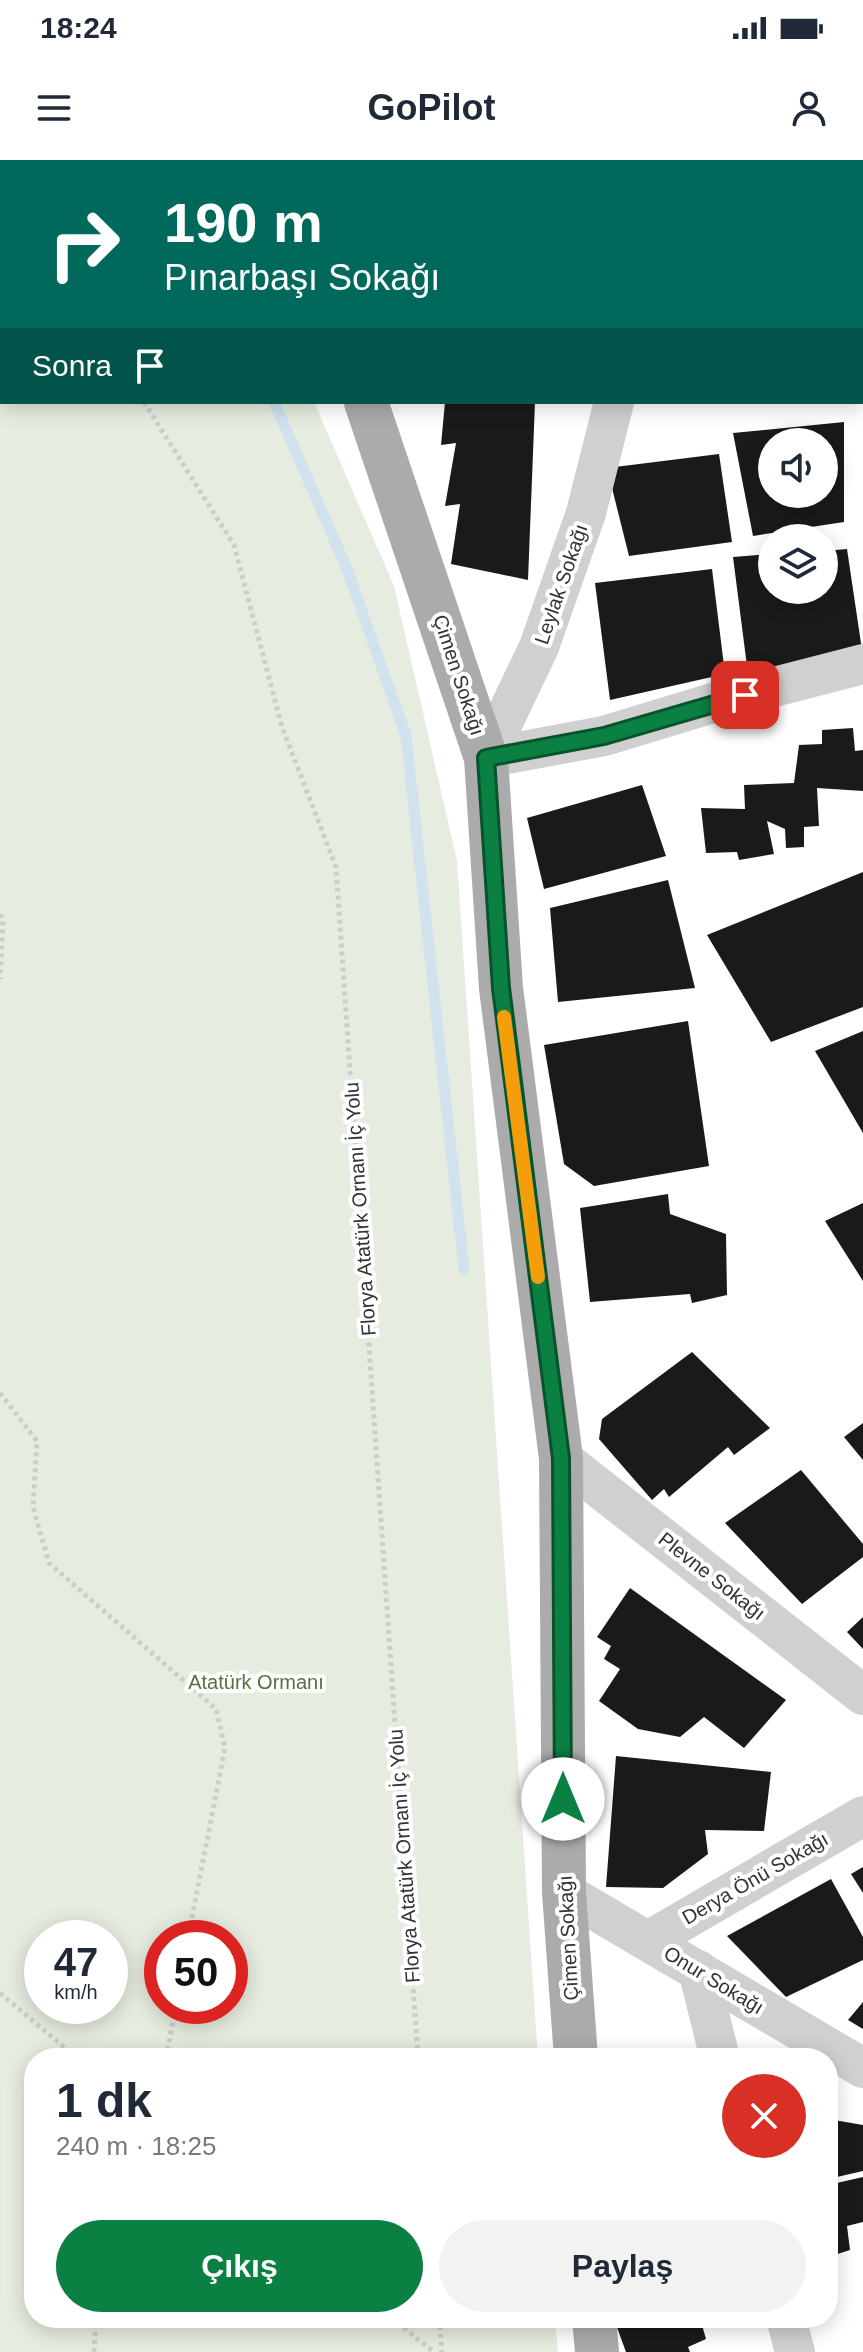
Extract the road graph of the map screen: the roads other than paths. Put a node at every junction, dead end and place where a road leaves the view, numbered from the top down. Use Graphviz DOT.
graph roads {
  1 [pos="367,404"];
  2 [pos="613,404"];
  3 [pos="863,664"];
  4 [pos="486,758"];
  5 [pos="561,1458"];
  6 [pos="863,1695"];
  7 [pos="863,1816"];
  8 [pos="564,1892"];
  9 [pos="648,1941"];
  10 [pos="698,1970"];
  11 [pos="575,2048"];
  12 [pos="718,2048"];
  13 [pos="829,2048"];
  14 [pos="838,2053"];
  15 [pos="863,2068"];
  16 [pos="595,2328"];
  17 [pos="789,2328"];
  18 [pos="597,2352"];
  19 [pos="795,2352"];
  1 -- 4 [label="main road, Çimen Sokağı"];
  2 -- 4 [label="street, Leylak Sokağı"];
  3 -- 4 [label="street"];
  4 -- 5 [label="main road, Çimen Sokağı"];
  5 -- 6 [label="street, Plevne Sokağı"];
  5 -- 8 [label="main road, Çimen Sokağı"];
  7 -- 9 [label="street, Derya Önü Sokağı"];
  8 -- 9 [label="street, Onur Sokağı"];
  8 -- 11 [label="main road, Çimen Sokağı"];
  9 -- 10 [label="street, Onur Sokağı"];
  10 -- 12 [label="street"];
  10 -- 13 [label="street, Onur Sokağı"];
  14 -- 15 [label="street, Onur Sokağı"];
  16 -- 18 [label="main road"];
  17 -- 19 [label="street"];
}
